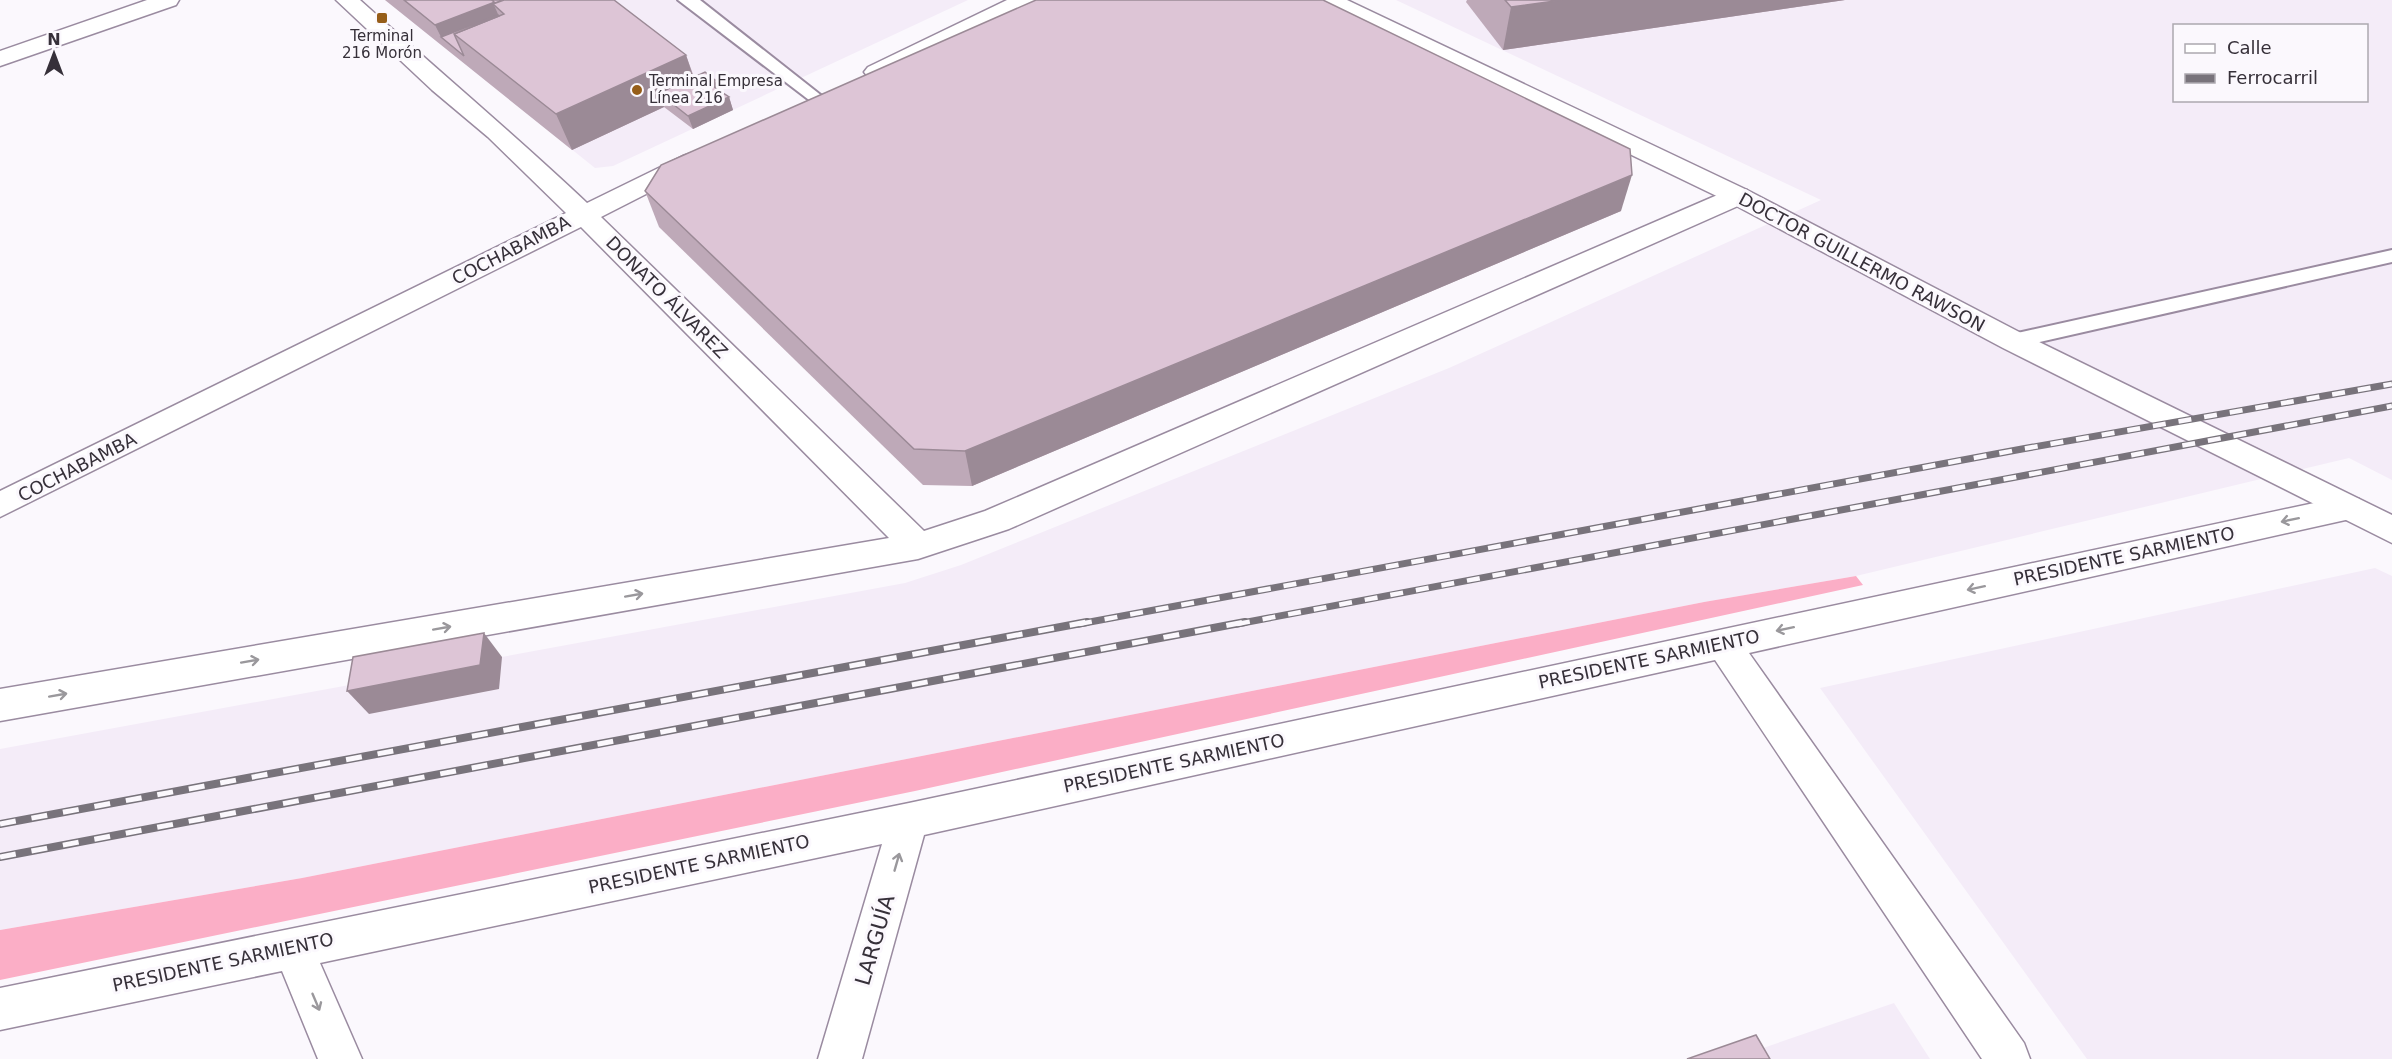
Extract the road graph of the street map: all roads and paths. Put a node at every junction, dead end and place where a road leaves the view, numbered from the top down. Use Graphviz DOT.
graph roads {
  1 [pos="168,0"];
  2 [pos="347,0"];
  3 [pos="687,0"];
  4 [pos="1026,0"];
  5 [pos="1329,0"];
  6 [pos="0,59"];
  7 [pos="827,96"];
  8 [pos="712,152"];
  9 [pos="1738,196"];
  10 [pos="583,214"];
  11 [pos="2392,256"];
  12 [pos="2013,341"];
  13 [pos="0,506"];
  14 [pos="2347,508"];
  15 [pos="2392,530"];
  16 [pos="918,546"];
  17 [pos="1722,642"];
  18 [pos="0,705"];
  19 [pos="909,821"];
  20 [pos="293,948"];
  21 [pos="0,1009"];
  22 [pos="340,1059"];
  23 [pos="840,1059"];
  24 [pos="2008,1059"];
  1 -- 6 [label="street"];
  2 -- 10 [label="street, DONATO ÁLVAREZ"];
  3 -- 7 [label="lane"];
  4 -- 7 [label="street"];
  5 -- 9 [label="street, DOCTOR GUILLERMO RAWSON"];
  8 -- 10 [label="street, COCHABAMBA"];
  9 -- 12 [label="street, DOCTOR GUILLERMO RAWSON"];
  9 -- 16 [label="street"];
  10 -- 13 [label="street, COCHABAMBA"];
  10 -- 16 [label="street, DONATO ÁLVAREZ"];
  11 -- 12 [label="lane"];
  12 -- 14 [label="street, DOCTOR GUILLERMO RAWSON"];
  14 -- 15 [label="street, DOCTOR GUILLERMO RAWSON"];
  14 -- 17 [label="street, PRESIDENTE SARMIENTO, one-way"];
  18 -- 16 [label="street, one-way"];
  17 -- 19 [label="street, PRESIDENTE SARMIENTO"];
  17 -- 24 [label="street"];
  19 -- 20 [label="street, PRESIDENTE SARMIENTO"];
  23 -- 19 [label="street, LARGUÍA, one-way"];
  20 -- 21 [label="street, PRESIDENTE SARMIENTO"];
  20 -- 22 [label="street, one-way"];
}
